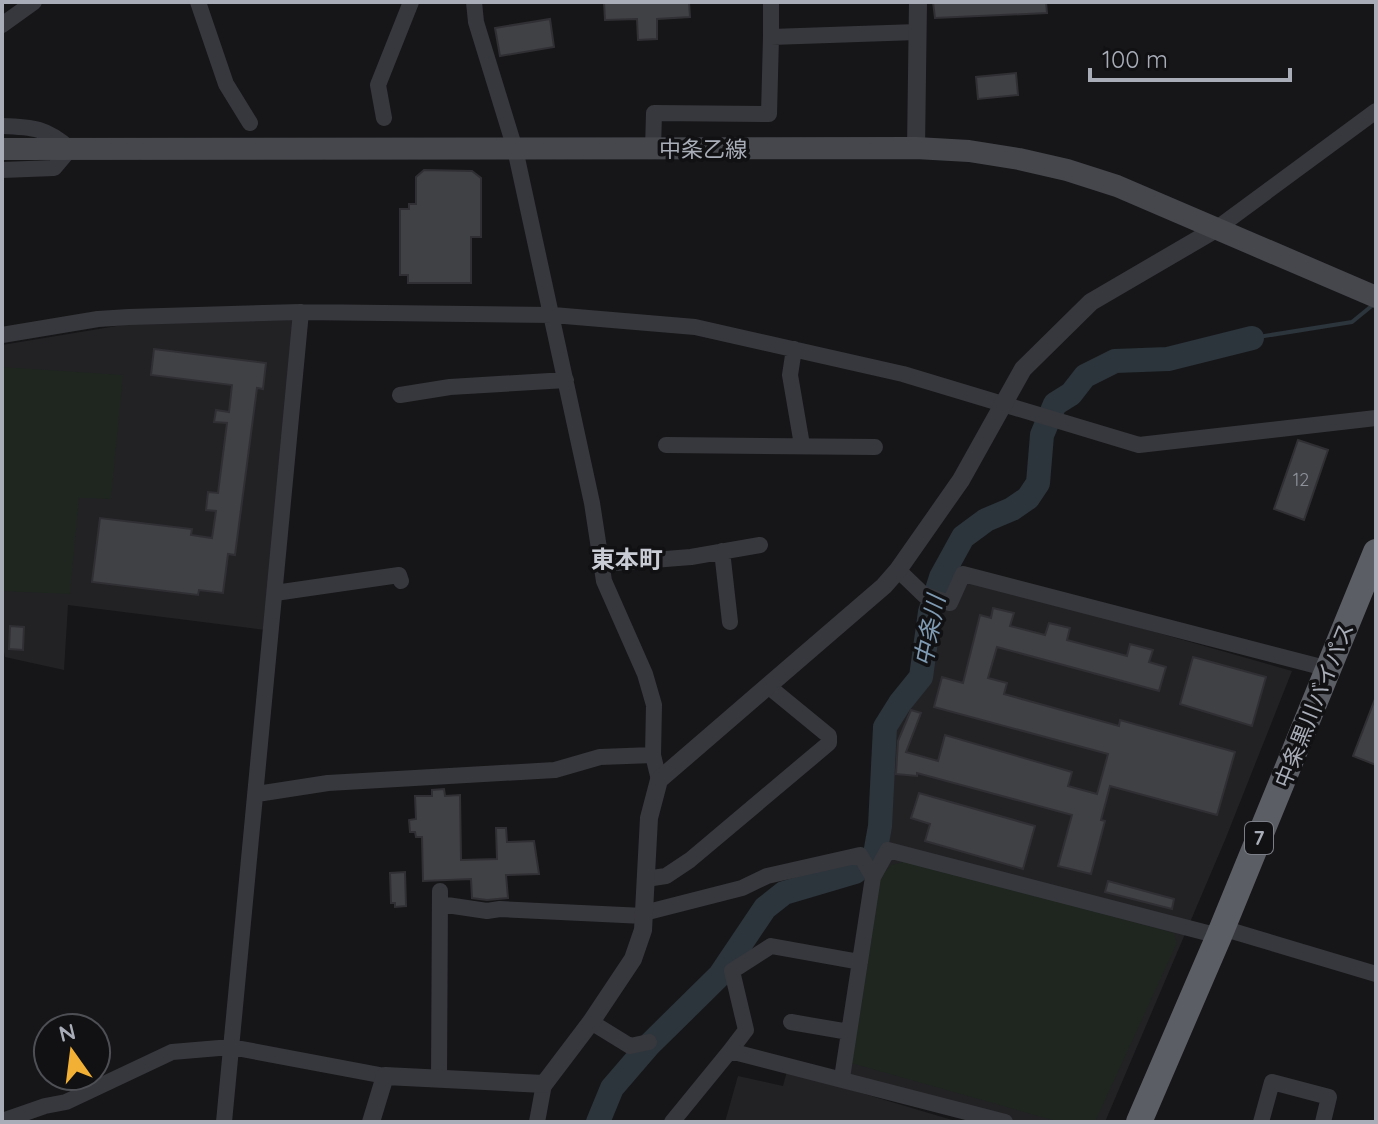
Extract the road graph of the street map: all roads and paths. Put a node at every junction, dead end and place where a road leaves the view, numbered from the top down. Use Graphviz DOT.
graph roads {
  1 [pos="34,2"];
  2 [pos="198,2"];
  3 [pos="411,2"];
  4 [pos="474,2"];
  5 [pos="771,2"];
  6 [pos="918,2"];
  7 [pos="2,25"];
  8 [pos="917,32"];
  9 [pos="771,37"];
  10 [pos="1376,111"];
  11 [pos="384,118"];
  12 [pos="250,123"];
  13 [pos="2,126"];
  14 [pos="916,148"];
  15 [pos="13,149"];
  16 [pos="70,149"];
  17 [pos="515,149"];
  18 [pos="653,149"];
  19 [pos="2,170"];
  20 [pos="1216,229"];
  21 [pos="1376,297"];
  22 [pos="301,312"];
  23 [pos="553,315"];
  24 [pos="2,335"];
  25 [pos="794,349"];
  26 [pos="566,380"];
  27 [pos="400,395"];
  28 [pos="1001,406"];
  29 [pos="1376,418"];
  30 [pos="666,445"];
  31 [pos="802,445"];
  32 [pos="875,447"];
  33 [pos="760,545"];
  34 [pos="722,551"];
  35 [pos="1376,552"];
  36 [pos="602,564"];
  37 [pos="898,570"];
  38 [pos="401,581"];
  39 [pos="275,593"];
  40 [pos="730,622"];
  41 [pos="1329,669"];
  42 [pos="768,686"];
  43 [pos="653,755"];
  44 [pos="659,780"];
  45 [pos="257,794"];
  46 [pos="873,877"];
  47 [pos="646,879"];
  48 [pos="644,915"];
  49 [pos="1221,932"];
  50 [pos="860,962"];
  51 [pos="1376,974"];
  52 [pos="591,1022"];
  53 [pos="791,1022"];
  54 [pos="849,1032"];
  55 [pos="649,1042"];
  56 [pos="231,1047"];
  57 [pos="730,1051"];
  58 [pos="385,1076"];
  59 [pos="842,1078"];
  60 [pos="439,1079"];
  61 [pos="544,1084"];
  62 [pos="46,1114"];
  63 [pos="2,1121"];
  64 [pos="224,1122"];
  65 [pos="371,1122"];
  66 [pos="537,1122"];
  67 [pos="672,1122"];
  68 [pos="1005,1122"];
  69 [pos="1139,1122"];
  70 [pos="1261,1122"];
  71 [pos="1323,1122"];
  1 -- 7 [label="street"];
  2 -- 12 [label="street"];
  3 -- 11 [label="street"];
  4 -- 17 [label="street"];
  5 -- 9 [label="street"];
  6 -- 8 [label="street"];
  8 -- 9 [label="street"];
  8 -- 14 [label="street"];
  9 -- 18 [label="street"];
  10 -- 20 [label="street"];
  13 -- 16 [label="street"];
  14 -- 18 [label="main road, 中条乙線"];
  14 -- 20 [label="main road, 中条乙線"];
  15 -- 16 [label="main road, 中条乙線"];
  16 -- 17 [label="main road, 中条乙線"];
  16 -- 19 [label="street"];
  17 -- 18 [label="main road, 中条乙線"];
  17 -- 23 [label="street"];
  20 -- 21 [label="main road, 中条乙線"];
  20 -- 28 [label="street"];
  22 -- 23 [label="street"];
  22 -- 24 [label="street"];
  22 -- 39 [label="street"];
  23 -- 25 [label="street"];
  23 -- 26 [label="street"];
  25 -- 28 [label="street"];
  25 -- 31 [label="street"];
  26 -- 27 [label="street"];
  26 -- 36 [label="street"];
  28 -- 29 [label="street"];
  28 -- 37 [label="street"];
  30 -- 31 [label="street"];
  31 -- 32 [label="street"];
  33 -- 34 [label="street"];
  34 -- 36 [label="street"];
  34 -- 40 [label="street"];
  35 -- 41 [label="highway, 中条黒川バイパス / 7"];
  36 -- 43 [label="street"];
  37 -- 41 [label="street"];
  37 -- 42 [label="street"];
  38 -- 39 [label="street"];
  39 -- 45 [label="street"];
  41 -- 49 [label="highway, 中条黒川バイパス / 7"];
  42 -- 44 [label="street"];
  42 -- 47 [label="street"];
  43 -- 44 [label="street"];
  43 -- 45 [label="street"];
  44 -- 47 [label="street"];
  45 -- 56 [label="street"];
  46 -- 48 [label="street"];
  46 -- 49 [label="street"];
  46 -- 50 [label="street"];
  47 -- 48 [label="street"];
  48 -- 52 [label="street"];
  48 -- 60 [label="street"];
  49 -- 51 [label="street"];
  49 -- 69 [label="highway, 中条黒川バイパス / 7"];
  50 -- 54 [label="street"];
  50 -- 57 [label="street"];
  52 -- 55 [label="street"];
  52 -- 61 [label="street"];
  53 -- 54 [label="street"];
  54 -- 59 [label="street"];
  56 -- 58 [label="street"];
  56 -- 62 [label="street"];
  56 -- 64 [label="street"];
  57 -- 59 [label="street"];
  57 -- 67 [label="street"];
  58 -- 60 [label="street"];
  58 -- 65 [label="street"];
  59 -- 68 [label="street"];
  60 -- 61 [label="street"];
  61 -- 66 [label="street"];
  62 -- 63 [label="street"];
  70 -- 71 [label="street"];
}
